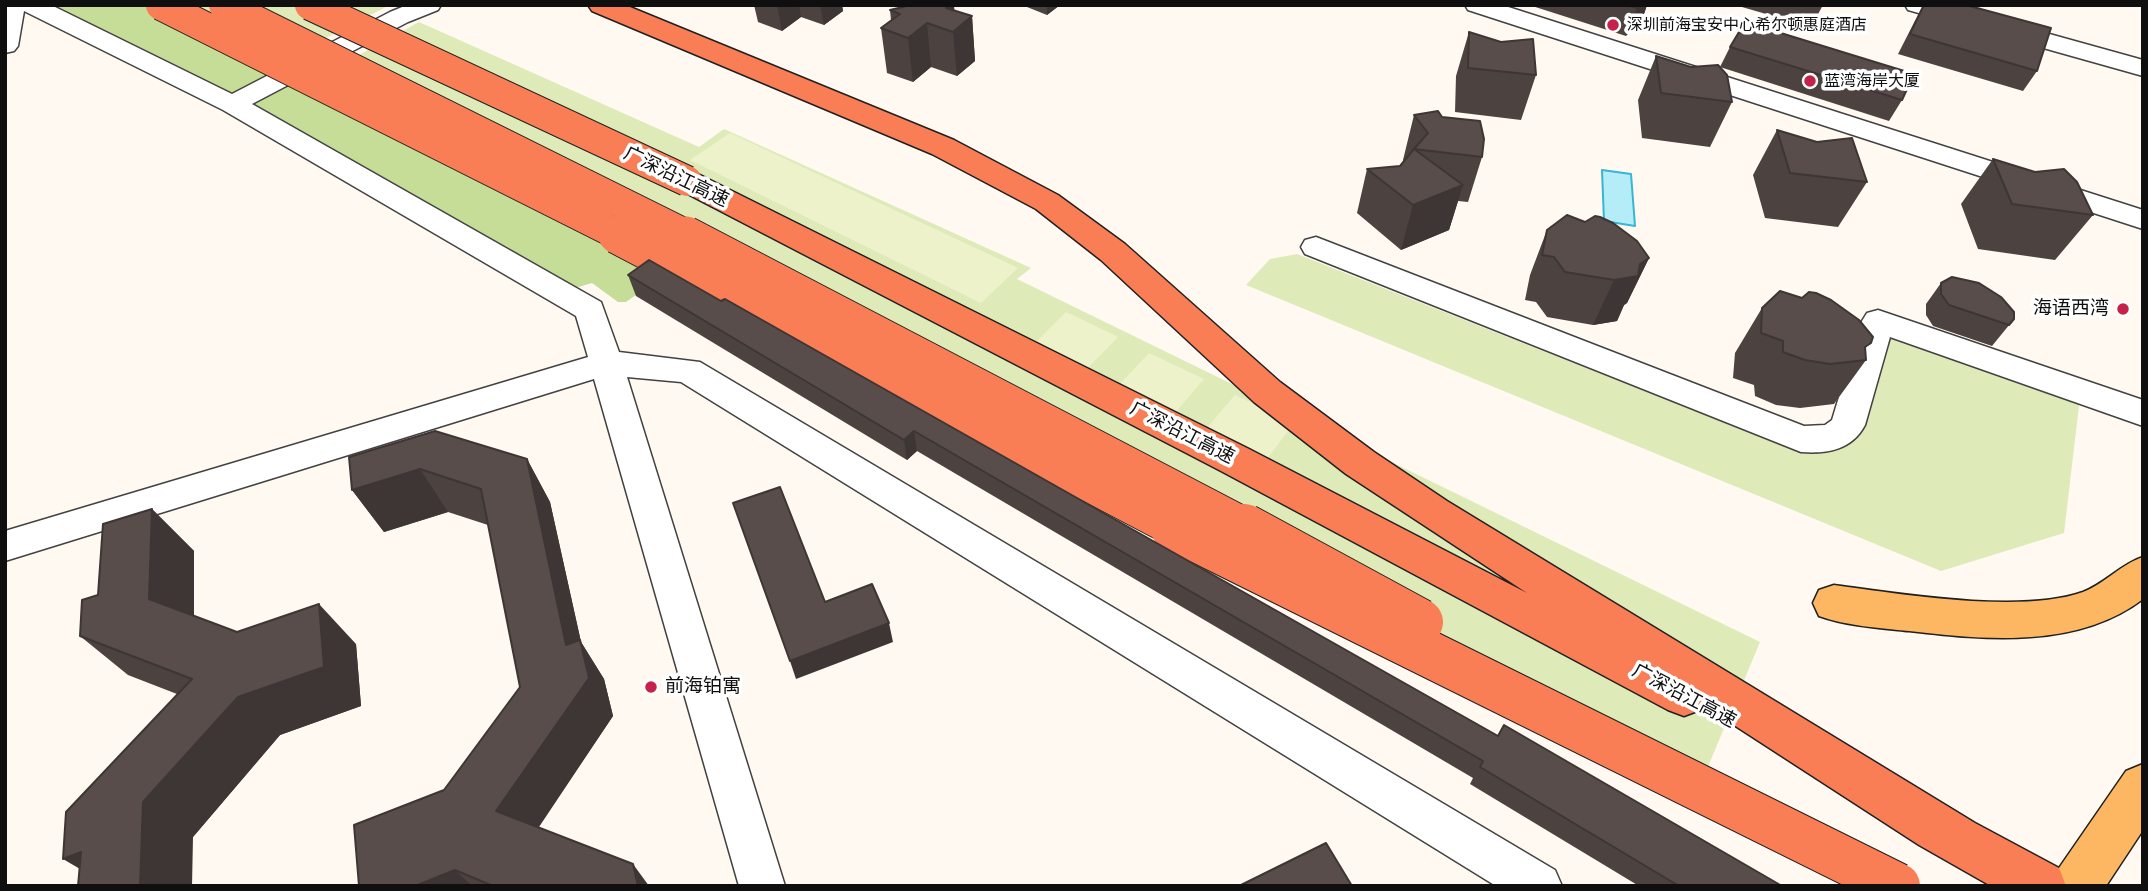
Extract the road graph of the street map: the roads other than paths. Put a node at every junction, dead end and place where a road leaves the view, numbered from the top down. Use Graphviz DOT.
graph roads {
  1 [pos="13,5"];
  2 [pos="31,5"];
  3 [pos="162,5"];
  4 [pos="224,5"];
  5 [pos="310,5"];
  6 [pos="373,5"];
  7 [pos="429,5"];
  8 [pos="601,5"];
  9 [pos="1477,5"];
  10 [pos="1917,5"];
  11 [pos="5,46"];
  12 [pos="2143,68"];
  13 [pos="232,104"];
  14 [pos="687,181"];
  15 [pos="2143,220"];
  16 [pos="1316,247"];
  17 [pos="607,363"];
  18 [pos="2143,413"];
  19 [pos="5,546"];
  20 [pos="2143,574"];
  21 [pos="1834,603"];
  22 [pos="2143,787"];
  23 [pos="1957,839"];
  24 [pos="762,886"];
  25 [pos="1539,886"];
  26 [pos="1899,886"];
  27 [pos="2041,886"];
  28 [pos="2077,886"];
  1 -- 11 [label="street"];
  2 -- 13 [label="street"];
  3 -- 26 [label="highway, bridge"];
  4 -- 26 [label="highway, bridge"];
  5 -- 14 [label="highway, 广深沿江高速, bridge"];
  6 -- 14 [label="highway, bridge"];
  7 -- 13 [label="street"];
  8 -- 23 [label="highway"];
  9 -- 15 [label="street"];
  10 -- 12 [label="street"];
  13 -- 17 [label="street"];
  14 -- 23 [label="highway, 广深沿江高速"];
  16 -- 18 [label="street"];
  17 -- 19 [label="street"];
  17 -- 24 [label="street"];
  17 -- 25 [label="street"];
  20 -- 21 [label="main road"];
  22 -- 28 [label="main road"];
  23 -- 27 [label="highway, 广深沿江高速"];
}
